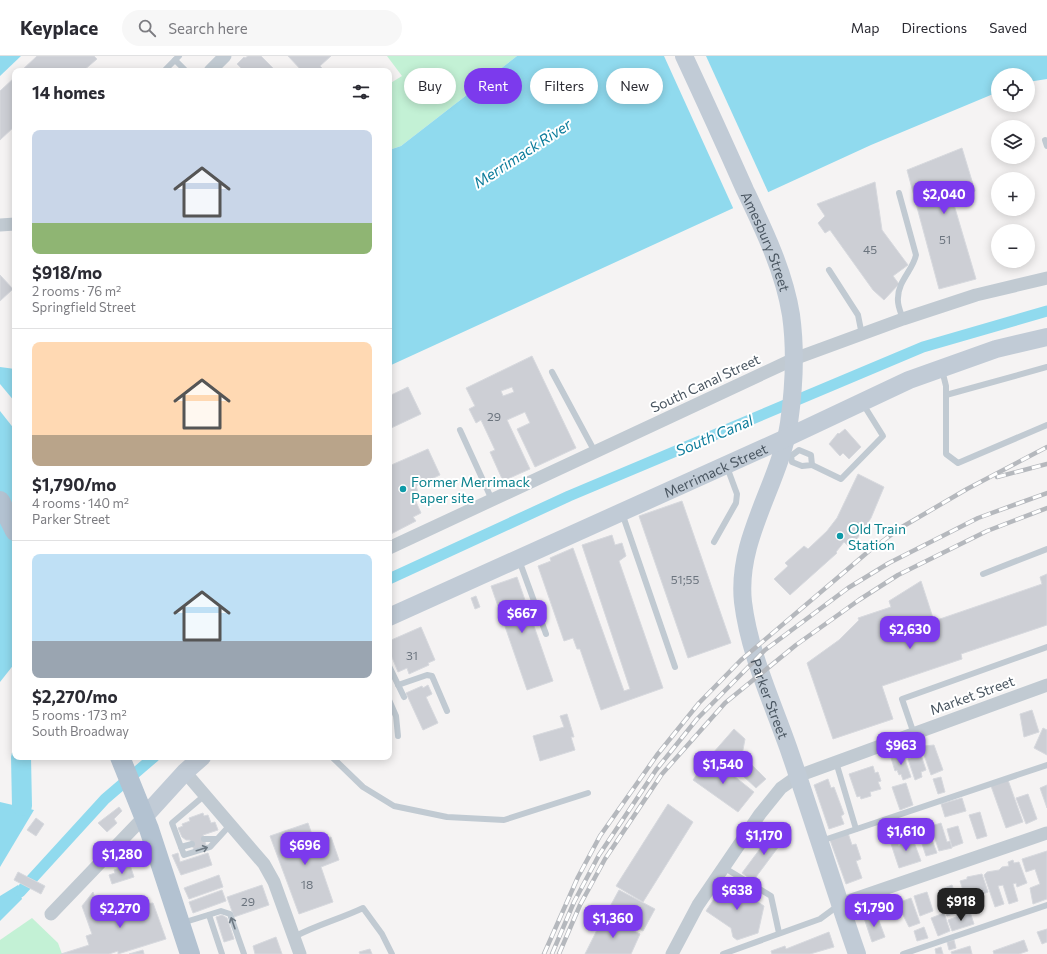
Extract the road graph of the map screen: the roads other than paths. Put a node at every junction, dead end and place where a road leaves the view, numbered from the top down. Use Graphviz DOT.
graph roads {
  1 [pos="225,56"];
  2 [pos="684,56"];
  3 [pos="177,58"];
  4 [pos="167,68"];
  5 [pos="184,68"];
  6 [pos="213,68"];
  7 [pos="899,193"];
  8 [pos="12,224"];
  9 [pos="0,225"];
  10 [pos="829,270"];
  11 [pos="1047,278"];
  12 [pos="903,319"];
  13 [pos="862,335"];
  14 [pos="1047,337"];
  15 [pos="794,366"];
  16 [pos="1047,367"];
  17 [pos="941,368"];
  18 [pos="552,372"];
  19 [pos="946,395"];
  20 [pos="862,402"];
  21 [pos="1047,425"];
  22 [pos="460,430"];
  23 [pos="787,443"];
  24 [pos="595,452"];
  25 [pos="726,465"];
  26 [pos="812,465"];
  27 [pos="492,500"];
  28 [pos="0,501"];
  29 [pos="621,512"];
  30 [pos="12,525"];
  31 [pos="714,542"];
  32 [pos="392,547"];
  33 [pos="1047,549"];
  34 [pos="519,558"];
  35 [pos="983,574"];
  36 [pos="392,616"];
  37 [pos="546,634"];
  38 [pos="1047,647"];
  39 [pos="674,667"];
  40 [pos="392,672"];
  41 [pos="1047,684"];
  42 [pos="398,685"];
  43 [pos="404,697"];
  44 [pos="392,707"];
  45 [pos="447,711"];
  46 [pos="914,734"];
  47 [pos="398,736"];
  48 [pos="121,760"];
  49 [pos="199,760"];
  50 [pos="335,760"];
  51 [pos="836,762"];
  52 [pos="1047,765"];
  53 [pos="185,772"];
  54 [pos="798,776"];
  55 [pos="588,793"];
  56 [pos="205,795"];
  57 [pos="141,809"];
  58 [pos="231,824"];
  59 [pos="856,829"];
  60 [pos="1047,833"];
  61 [pos="204,839"];
  62 [pos="216,839"];
  63 [pos="820,841"];
  64 [pos="192,844"];
  65 [pos="181,847"];
  66 [pos="724,867"];
  67 [pos="840,904"];
  68 [pos="1047,905"];
  69 [pos="51,914"];
  70 [pos="209,915"];
  71 [pos="180,924"];
  72 [pos="780,933"];
  73 [pos="294,937"];
  74 [pos="190,954"];
  75 [pos="222,954"];
  76 [pos="244,954"];
  77 [pos="300,954"];
  78 [pos="392,954"];
  79 [pos="672,954"];
  80 [pos="724,954"];
  81 [pos="857,954"];
  82 [pos="903,954"];
  1 -- 6 [label="street"];
  2 -- 15 [label="main road, Amesbury Street"];
  3 -- 4 [label="lane"];
  3 -- 5 [label="lane"];
  7 -- 12 [label="lane"];
  8 -- 9 [label="street"];
  10 -- 13 [label="lane"];
  11 -- 12 [label="street, South Canal Street"];
  12 -- 13 [label="street, South Canal Street"];
  13 -- 15 [label="street, South Canal Street"];
  14 -- 17 [label="main road, Merrimack Street"];
  15 -- 23 [label="main road, Amesbury Street"];
  15 -- 24 [label="street, South Canal Street"];
  16 -- 19 [label="lane"];
  17 -- 19 [label="lane"];
  17 -- 20 [label="main road, Merrimack Street"];
  18 -- 24 [label="lane"];
  19 -- 21 [label="lane"];
  20 -- 23 [label="main road, Merrimack Street"];
  20 -- 26 [label="lane"];
  22 -- 27 [label="lane"];
  23 -- 25 [label="main road, Merrimack Street"];
  23 -- 26 [label="lane"];
  23 -- 26 [label="lane"];
  23 -- 54 [label="main road, Parker Street"];
  24 -- 27 [label="street, South Canal Street"];
  25 -- 29 [label="main road, Merrimack Street"];
  25 -- 31 [label="lane"];
  27 -- 32 [label="street, South Canal Street"];
  28 -- 30 [label="main road"];
  29 -- 34 [label="main road, Merrimack Street"];
  29 -- 39 [label="lane"];
  33 -- 35 [label="lane"];
  34 -- 36 [label="main road, Merrimack Street"];
  34 -- 37 [label="lane"];
  38 -- 46 [label="lane"];
  40 -- 42 [label="lane"];
  41 -- 46 [label="street, Market Street"];
  42 -- 43 [label="lane"];
  42 -- 45 [label="lane"];
  44 -- 47 [label="lane"];
  46 -- 51 [label="street, Market Street"];
  48 -- 57 [label="main road"];
  49 -- 53 [label="main road"];
  50 -- 55 [label="lane"];
  51 -- 54 [label="street, Market Street"];
  51 -- 59 [label="lane"];
  52 -- 59 [label="lane"];
  53 -- 56 [label="street"];
  53 -- 57 [label="main road"];
  54 -- 63 [label="main road, Parker Street"];
  54 -- 66 [label="street, Market Street"];
  56 -- 58 [label="street"];
  56 -- 65 [label="lane"];
  57 -- 69 [label="street"];
  57 -- 71 [label="main road"];
  58 -- 62 [label="lane"];
  58 -- 73 [label="street"];
  59 -- 63 [label="lane"];
  60 -- 67 [label="street"];
  61 -- 62 [label="lane"];
  65 -- 62 [label="lane, one-way"];
  63 -- 67 [label="main road, Parker Street"];
  64 -- 65 [label="lane"];
  66 -- 72 [label="lane"];
  66 -- 79 [label="street, Market Street"];
  67 -- 72 [label="lane"];
  67 -- 81 [label="main road, Parker Street"];
  68 -- 82 [label="lane"];
  70 -- 71 [label="lane"];
  70 -- 75 [label="lane"];
  76 -- 70 [label="lane, one-way"];
  71 -- 74 [label="main road"];
  72 -- 80 [label="lane"];
  73 -- 77 [label="street"];
  73 -- 78 [label="lane"];
}
